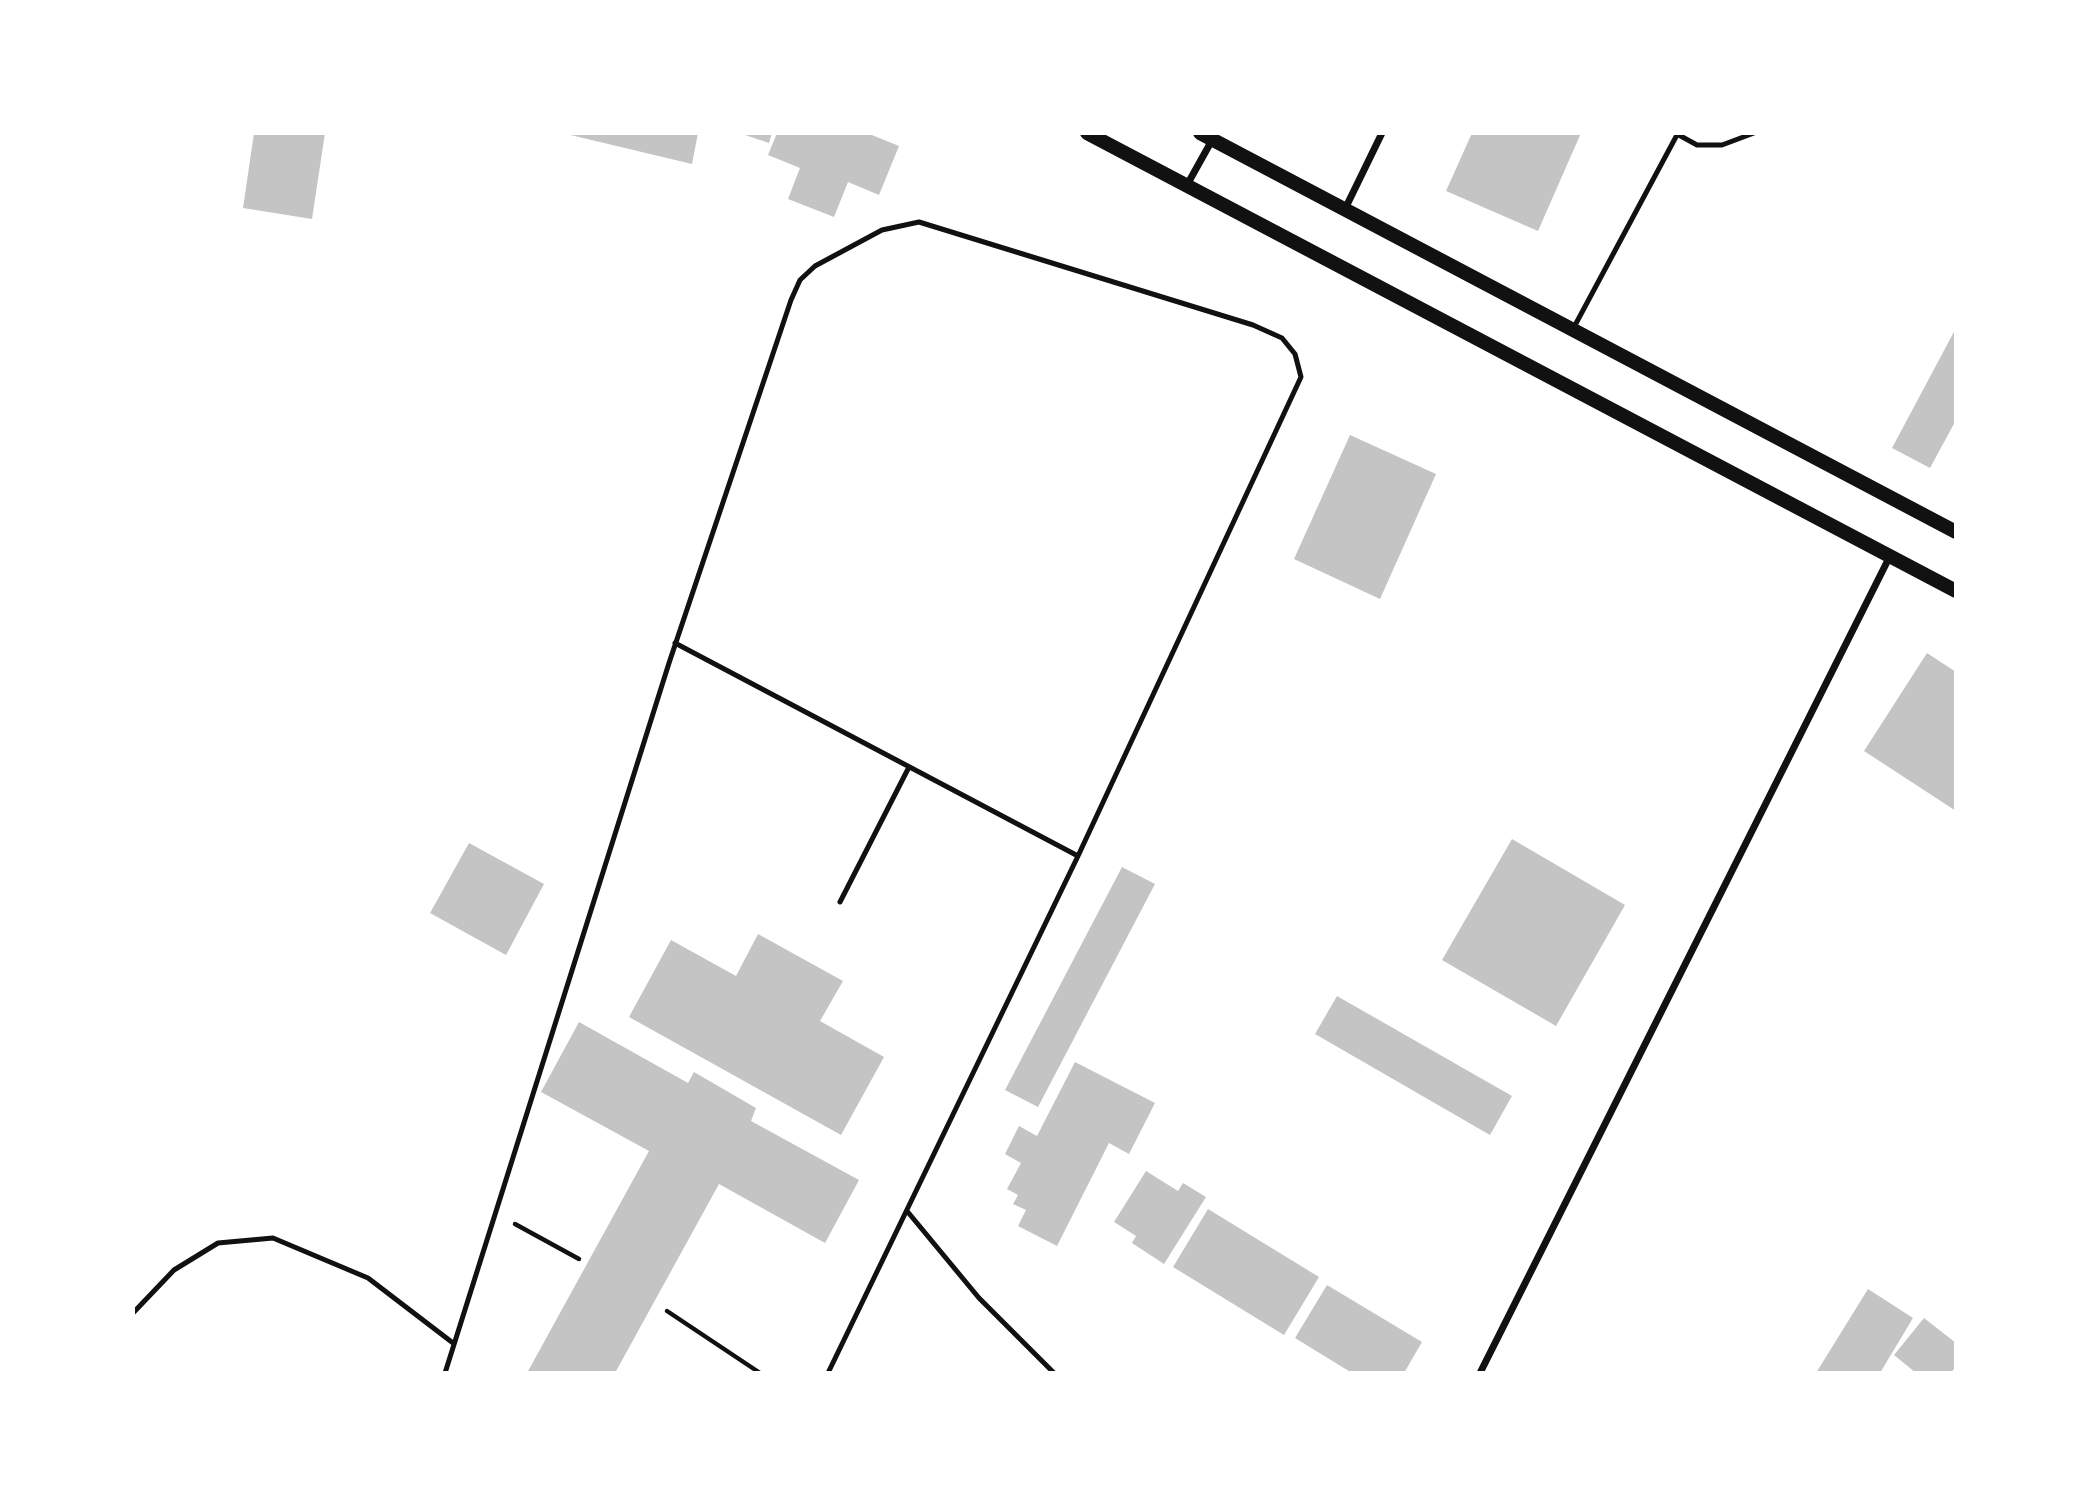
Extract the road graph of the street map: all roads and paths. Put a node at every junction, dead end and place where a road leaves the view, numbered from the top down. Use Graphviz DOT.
graph roads {
  1 [pos="1087,133"];
  2 [pos="1382,133"];
  3 [pos="1754,133"];
  4 [pos="1677,134"];
  5 [pos="1210,135"];
  6 [pos="1187,185"];
  7 [pos="1345,209"];
  8 [pos="1573,329"];
  9 [pos="1956,532"];
  10 [pos="1890,556"];
  11 [pos="1956,591"];
  12 [pos="675,643"];
  13 [pos="909,767"];
  14 [pos="1078,856"];
  15 [pos="840,902"];
  16 [pos="907,1211"];
  17 [pos="495,1214"];
  18 [pos="579,1259"];
  19 [pos="667,1311"];
  20 [pos="133,1313"];
  21 [pos="453,1343"];
  22 [pos="445,1373"];
  23 [pos="760,1373"];
  24 [pos="828,1373"];
  25 [pos="1054,1373"];
  26 [pos="1480,1373"];
  1 -- 6 [label="main road"];
  2 -- 7 [label="street"];
  3 -- 4 [label="lane"];
  4 -- 8 [label="lane"];
  5 -- 6 [label="street"];
  5 -- 7 [label="main road"];
  6 -- 10 [label="main road"];
  7 -- 8 [label="main road"];
  8 -- 9 [label="main road"];
  10 -- 11 [label="main road"];
  10 -- 26 [label="street"];
  12 -- 13 [label="lane"];
  12 -- 14 [label="lane"];
  12 -- 17 [label="lane"];
  13 -- 14 [label="lane"];
  13 -- 15 [label="lane"];
  14 -- 16 [label="lane"];
  16 -- 24 [label="lane"];
  16 -- 25 [label="lane"];
  17 -- 18 [label="path"];
  17 -- 21 [label="lane"];
  19 -- 23 [label="path"];
  20 -- 21 [label="lane"];
  21 -- 22 [label="lane"];
}
